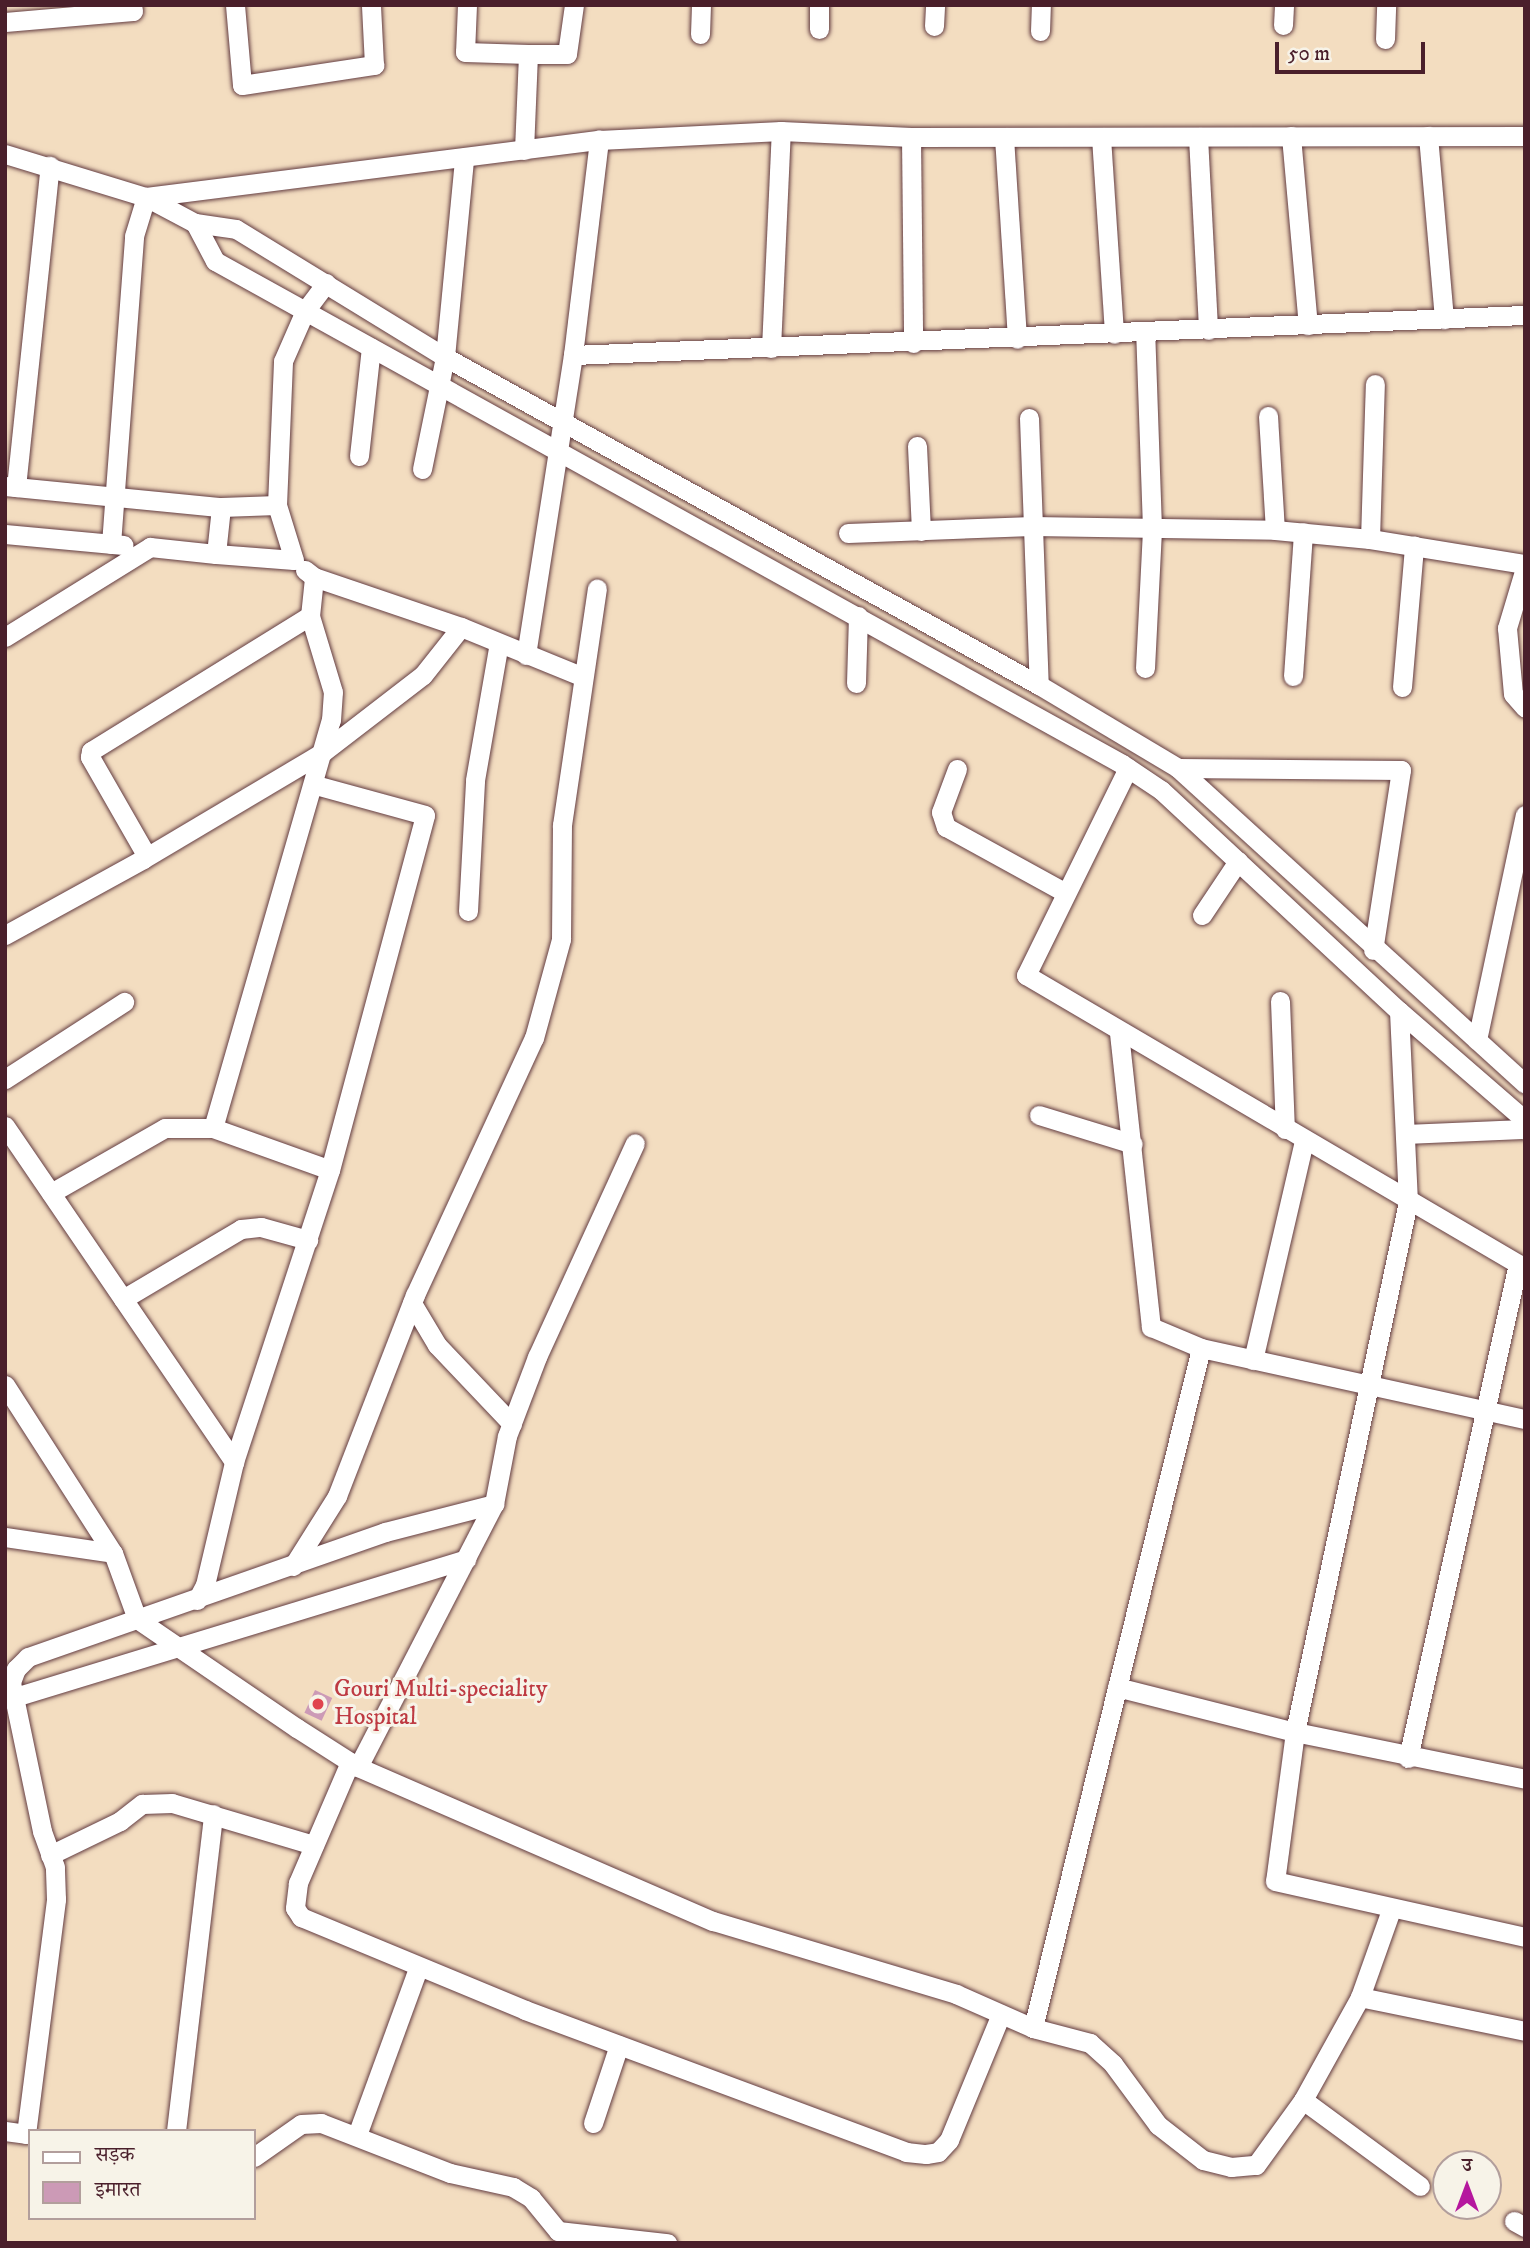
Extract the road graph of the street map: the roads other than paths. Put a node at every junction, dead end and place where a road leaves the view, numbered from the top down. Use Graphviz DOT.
graph roads {
  1 [pos="132,5"];
  2 [pos="235,5"];
  3 [pos="371,5"];
  4 [pos="467,5"];
  5 [pos="574,5"];
  6 [pos="701,5"];
  7 [pos="819,5"];
  8 [pos="935,5"];
  9 [pos="1041,5"];
  10 [pos="1386,5"];
  11 [pos="6,17"];
  12 [pos="934,26"];
  13 [pos="819,29"];
  14 [pos="1040,31"];
  15 [pos="700,34"];
  16 [pos="1385,39"];
  17 [pos="528,54"];
  18 [pos="781,131"];
  19 [pos="1198,136"];
  20 [pos="1291,136"];
  21 [pos="1429,136"];
  22 [pos="1525,136"];
  23 [pos="911,137"];
  24 [pos="1004,137"];
  25 [pos="1101,137"];
  26 [pos="599,140"];
  27 [pos="524,150"];
  28 [pos="5,154"];
  29 [pos="464,158"];
  30 [pos="50,166"];
  31 [pos="146,197"];
  32 [pos="195,223"];
  33 [pos="326,283"];
  34 [pos="305,311"];
  35 [pos="1525,315"];
  36 [pos="1444,318"];
  37 [pos="1308,325"];
  38 [pos="1208,330"];
  39 [pos="1145,332"];
  40 [pos="1114,334"];
  41 [pos="1017,339"];
  42 [pos="913,343"];
  43 [pos="371,348"];
  44 [pos="771,348"];
  45 [pos="573,355"];
  46 [pos="445,357"];
  47 [pos="437,384"];
  48 [pos="1375,384"];
  49 [pos="1268,416"];
  50 [pos="1029,418"];
  51 [pos="562,422"];
  52 [pos="917,446"];
  53 [pos="558,449"];
  54 [pos="359,456"];
  55 [pos="422,469"];
  56 [pos="11,487"];
  57 [pos="115,495"];
  58 [pos="277,505"];
  59 [pos="221,507"];
  60 [pos="1032,526"];
  61 [pos="1152,528"];
  62 [pos="1275,530"];
  63 [pos="921,531"];
  64 [pos="1303,531"];
  65 [pos="848,533"];
  66 [pos="5,534"];
  67 [pos="1370,539"];
  68 [pos="111,544"];
  69 [pos="1414,545"];
  70 [pos="150,547"];
  71 [pos="216,554"];
  72 [pos="294,560"];
  73 [pos="1525,566"];
  74 [pos="314,577"];
  75 [pos="597,589"];
  76 [pos="310,616"];
  77 [pos="858,616"];
  78 [pos="461,627"];
  79 [pos="5,637"];
  80 [pos="499,643"];
  81 [pos="526,655"];
  82 [pos="1145,668"];
  83 [pos="581,676"];
  84 [pos="1293,676"];
  85 [pos="856,683"];
  86 [pos="1039,685"];
  87 [pos="1402,687"];
  88 [pos="1525,708"];
  89 [pos="323,752"];
  90 [pos="1128,768"];
  91 [pos="1178,768"];
  92 [pos="957,769"];
  93 [pos="315,785"];
  94 [pos="1525,815"];
  95 [pos="143,859"];
  96 [pos="1238,861"];
  97 [pos="1066,893"];
  98 [pos="468,911"];
  99 [pos="1202,915"];
  100 [pos="5,934"];
  101 [pos="1373,950"];
  102 [pos="1280,1001"];
  103 [pos="124,1002"];
  104 [pos="1399,1011"];
  105 [pos="1119,1033"];
  106 [pos="1477,1040"];
  107 [pos="5,1079"];
  108 [pos="1525,1084"];
  109 [pos="1039,1115"];
  110 [pos="1525,1120"];
  111 [pos="5,1126"];
  112 [pos="213,1129"];
  113 [pos="1285,1129"];
  114 [pos="1525,1129"];
  115 [pos="1405,1134"];
  116 [pos="1304,1140"];
  117 [pos="635,1143"];
  118 [pos="1133,1143"];
  119 [pos="330,1170"];
  120 [pos="51,1193"];
  121 [pos="1408,1202"];
  122 [pos="308,1240"];
  123 [pos="1521,1266"];
  124 [pos="123,1299"];
  125 [pos="412,1303"];
  126 [pos="1201,1348"];
  127 [pos="1253,1360"];
  128 [pos="5,1385"];
  129 [pos="1370,1385"];
  130 [pos="1485,1409"];
  131 [pos="1525,1419"];
  132 [pos="512,1424"];
  133 [pos="234,1462"];
  134 [pos="494,1504"];
  135 [pos="5,1537"];
  136 [pos="113,1553"];
  137 [pos="466,1559"];
  138 [pos="293,1566"];
  139 [pos="197,1600"];
  140 [pos="137,1619"];
  141 [pos="182,1646"];
  142 [pos="1116,1687"];
  143 [pos="15,1698"];
  144 [pos="1295,1732"];
  145 [pos="1408,1758"];
  146 [pos="354,1765"];
  147 [pos="1525,1779"];
  148 [pos="213,1814"];
  149 [pos="314,1845"];
  150 [pos="50,1855"];
  151 [pos="1391,1910"];
  152 [pos="1525,1937"];
  153 [pos="418,1968"];
  154 [pos="1360,1997"];
  155 [pos="1001,2014"];
  156 [pos="1033,2028"];
  157 [pos="1525,2031"];
  158 [pos="619,2045"];
  159 [pos="1303,2100"];
  160 [pos="593,2123"];
  161 [pos="29,2129"];
  162 [pos="176,2129"];
  163 [pos="5,2131"];
  164 [pos="28,2134"];
  165 [pos="357,2136"];
  166 [pos="256,2156"];
  167 [pos="1420,2186"];
  168 [pos="667,2243"];
  1 -- 11 [label="street"];
  2 -- 3 [label="street"];
  4 -- 17 [label="street"];
  5 -- 17 [label="street"];
  6 -- 15 [label="street"];
  7 -- 13 [label="street"];
  8 -- 12 [label="street"];
  9 -- 14 [label="street"];
  10 -- 16 [label="street"];
  17 -- 27 [label="street"];
  18 -- 23 [label="street"];
  18 -- 26 [label="street"];
  18 -- 44 [label="street"];
  19 -- 20 [label="street"];
  19 -- 25 [label="street"];
  19 -- 38 [label="street"];
  20 -- 21 [label="street"];
  20 -- 37 [label="street"];
  21 -- 22 [label="street"];
  21 -- 36 [label="street"];
  23 -- 24 [label="street"];
  23 -- 42 [label="street"];
  24 -- 25 [label="street"];
  24 -- 41 [label="street"];
  25 -- 40 [label="street"];
  26 -- 27 [label="street"];
  26 -- 45 [label="street"];
  27 -- 29 [label="street"];
  28 -- 30 [label="street"];
  29 -- 31 [label="street"];
  29 -- 46 [label="street"];
  30 -- 31 [label="street"];
  30 -- 56 [label="street"];
  31 -- 32 [label="street"];
  31 -- 57 [label="street"];
  32 -- 33 [label="street"];
  32 -- 34 [label="street"];
  33 -- 34 [label="street"];
  33 -- 46 [label="street"];
  34 -- 43 [label="street"];
  34 -- 58 [label="street"];
  35 -- 36 [label="street"];
  36 -- 37 [label="street"];
  37 -- 38 [label="street"];
  38 -- 39 [label="street"];
  39 -- 40 [label="street"];
  39 -- 61 [label="street"];
  40 -- 41 [label="street"];
  41 -- 42 [label="street"];
  42 -- 44 [label="street"];
  43 -- 47 [label="street"];
  43 -- 54 [label="street"];
  44 -- 45 [label="street"];
  45 -- 51 [label="street"];
  46 -- 47 [label="street"];
  46 -- 51 [label="street"];
  47 -- 53 [label="street"];
  47 -- 55 [label="street"];
  48 -- 67 [label="street"];
  49 -- 62 [label="street"];
  50 -- 60 [label="street"];
  51 -- 53 [label="street"];
  51 -- 86 [label="street"];
  52 -- 63 [label="street"];
  53 -- 77 [label="street"];
  53 -- 81 [label="street"];
  56 -- 57 [label="street"];
  57 -- 59 [label="street"];
  57 -- 68 [label="street"];
  58 -- 59 [label="street"];
  58 -- 72 [label="street"];
  59 -- 71 [label="street"];
  60 -- 61 [label="street"];
  60 -- 63 [label="street"];
  60 -- 86 [label="street"];
  61 -- 62 [label="street"];
  61 -- 82 [label="street"];
  62 -- 64 [label="street"];
  63 -- 65 [label="street"];
  64 -- 67 [label="street"];
  64 -- 84 [label="street"];
  66 -- 68 [label="street"];
  67 -- 69 [label="street"];
  68 -- 70 [label="street"];
  69 -- 73 [label="street"];
  69 -- 87 [label="street"];
  70 -- 71 [label="street"];
  70 -- 79 [label="street"];
  71 -- 72 [label="street"];
  72 -- 74 [label="street"];
  73 -- 88 [label="street"];
  74 -- 76 [label="street"];
  74 -- 78 [label="street"];
  75 -- 83 [label="street"];
  76 -- 89 [label="street"];
  76 -- 95 [label="street"];
  77 -- 85 [label="street"];
  77 -- 90 [label="street"];
  78 -- 80 [label="street"];
  78 -- 89 [label="street"];
  80 -- 81 [label="street"];
  80 -- 98 [label="street"];
  81 -- 83 [label="street"];
  83 -- 125 [label="street"];
  86 -- 91 [label="street"];
  89 -- 93 [label="street"];
  89 -- 95 [label="street"];
  90 -- 96 [label="street"];
  90 -- 97 [label="street"];
  91 -- 101 [label="street"];
  91 -- 101 [label="street"];
  92 -- 97 [label="street"];
  93 -- 112 [label="street"];
  93 -- 119 [label="street"];
  94 -- 106 [label="street"];
  95 -- 100 [label="street"];
  96 -- 99 [label="street"];
  96 -- 104 [label="street"];
  97 -- 105 [label="street"];
  101 -- 106 [label="street"];
  102 -- 113 [label="street"];
  103 -- 107 [label="street"];
  104 -- 110 [label="street"];
  104 -- 115 [label="street"];
  105 -- 113 [label="street"];
  105 -- 118 [label="street"];
  106 -- 108 [label="street"];
  109 -- 118 [label="street"];
  111 -- 120 [label="street"];
  112 -- 119 [label="street"];
  112 -- 120 [label="street"];
  113 -- 116 [label="street"];
  114 -- 115 [label="street"];
  115 -- 121 [label="street"];
  116 -- 121 [label="street"];
  116 -- 127 [label="street"];
  117 -- 132 [label="street"];
  118 -- 126 [label="street"];
  119 -- 122 [label="street"];
  120 -- 124 [label="street"];
  121 -- 123 [label="street"];
  121 -- 129 [label="street"];
  122 -- 124 [label="street"];
  122 -- 133 [label="street"];
  123 -- 130 [label="street"];
  124 -- 133 [label="street"];
  125 -- 132 [label="street"];
  125 -- 138 [label="street"];
  126 -- 127 [label="street"];
  126 -- 142 [label="street"];
  127 -- 129 [label="street"];
  128 -- 136 [label="street"];
  129 -- 130 [label="street"];
  129 -- 144 [label="street"];
  130 -- 131 [label="street"];
  130 -- 145 [label="street"];
  132 -- 134 [label="street"];
  133 -- 139 [label="street"];
  134 -- 137 [label="street"];
  134 -- 138 [label="street"];
  135 -- 136 [label="street"];
  136 -- 140 [label="street"];
  137 -- 141 [label="street"];
  137 -- 146 [label="street"];
  138 -- 139 [label="street"];
  139 -- 140 [label="street"];
  140 -- 141 [label="street"];
  140 -- 143 [label="street"];
  141 -- 143 [label="street"];
  141 -- 146 [label="street"];
  142 -- 144 [label="street"];
  142 -- 156 [label="street"];
  143 -- 150 [label="street"];
  144 -- 145 [label="street"];
  144 -- 151 [label="street"];
  145 -- 147 [label="street"];
  146 -- 149 [label="street"];
  146 -- 155 [label="street"];
  148 -- 149 [label="street"];
  148 -- 150 [label="street"];
  148 -- 162 [label="street"];
  149 -- 153 [label="street"];
  150 -- 161 [label="street"];
  151 -- 152 [label="street"];
  151 -- 154 [label="street"];
  153 -- 158 [label="street"];
  153 -- 165 [label="street"];
  154 -- 157 [label="street"];
  154 -- 159 [label="street"];
  155 -- 156 [label="street"];
  155 -- 158 [label="street"];
  156 -- 159 [label="street"];
  158 -- 160 [label="street"];
  159 -- 167 [label="street"];
  163 -- 164 [label="street"];
  165 -- 166 [label="street"];
  165 -- 168 [label="street"];
}
